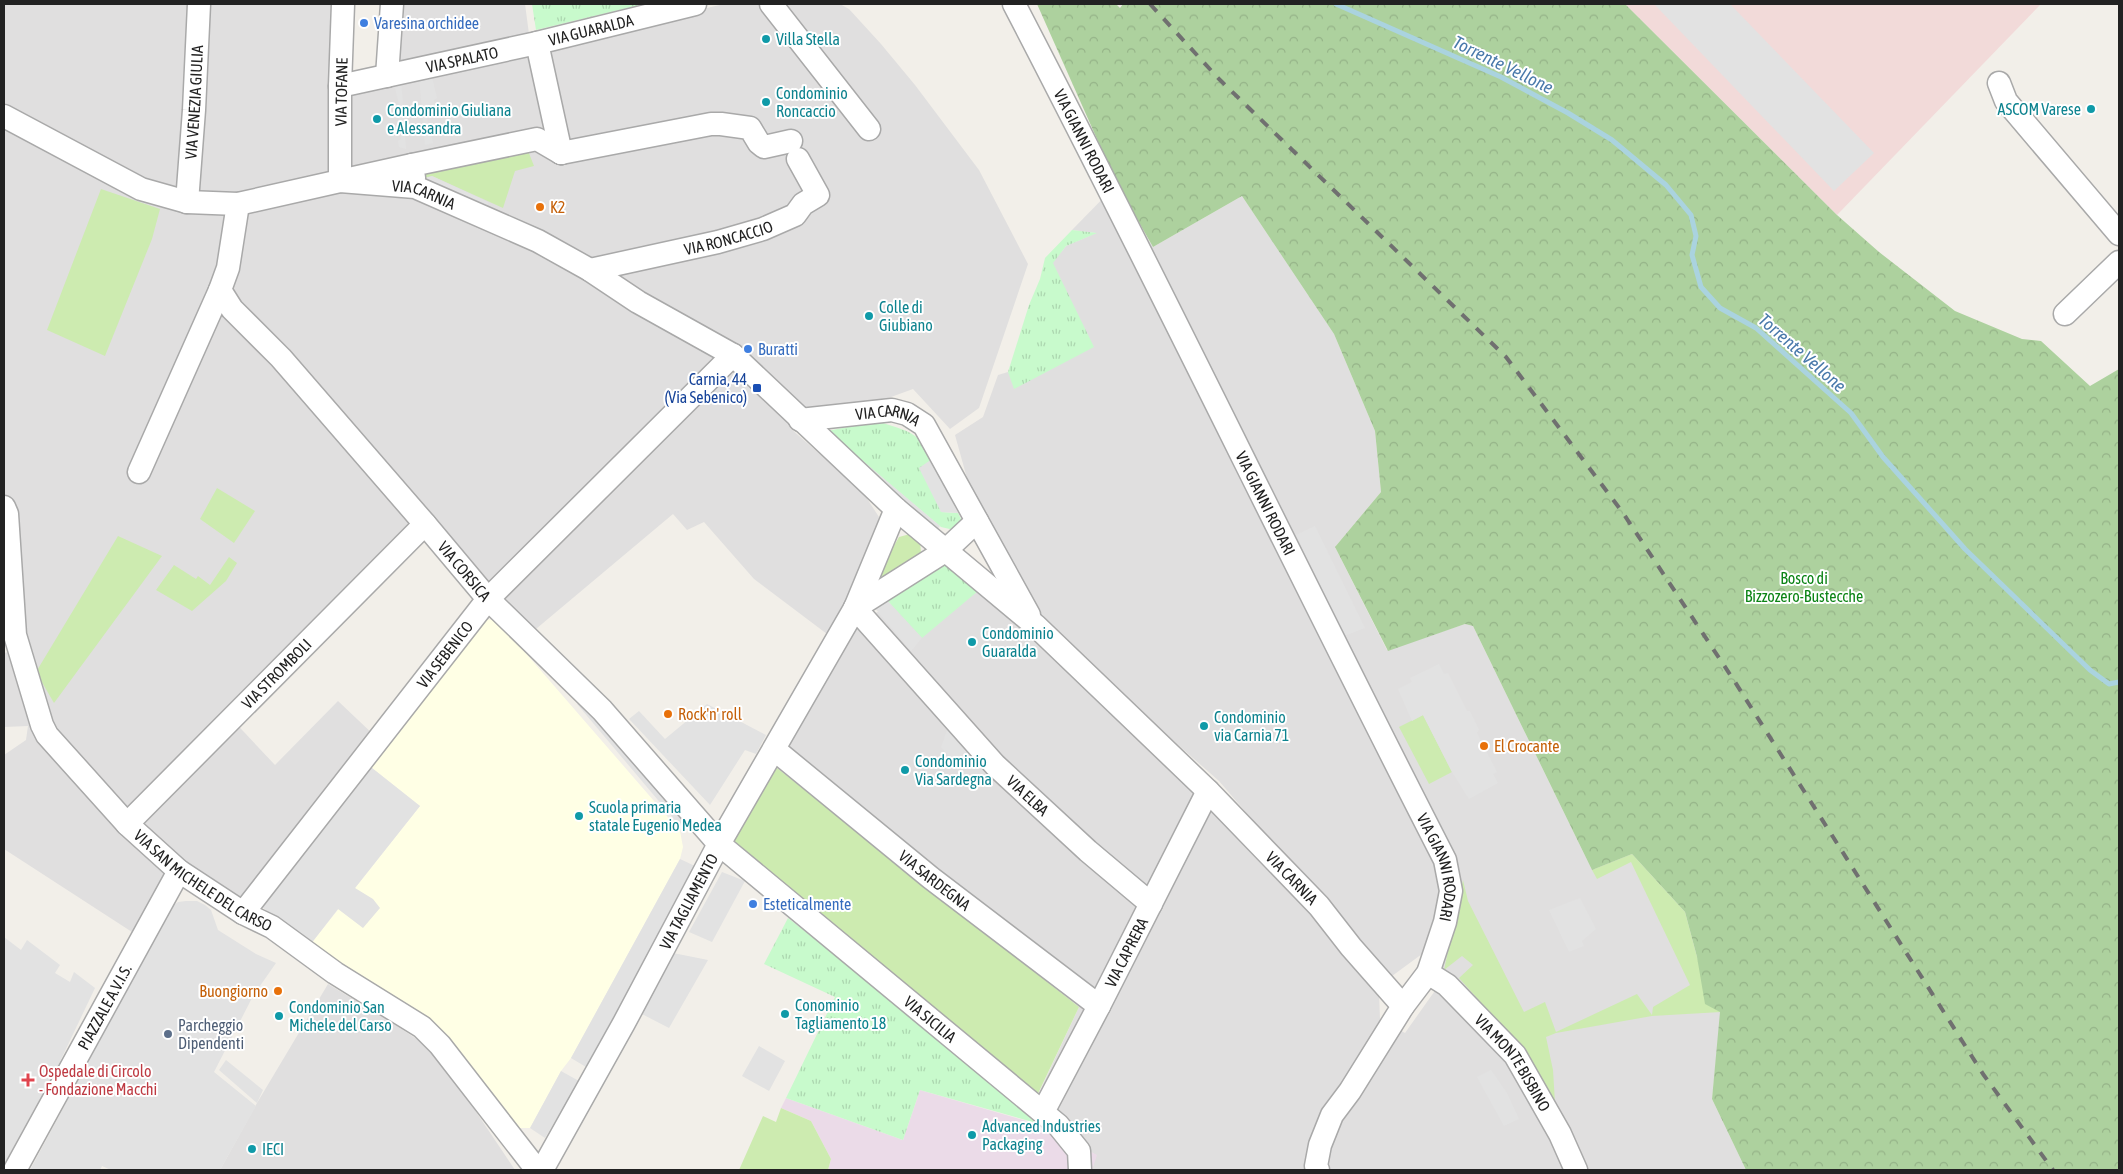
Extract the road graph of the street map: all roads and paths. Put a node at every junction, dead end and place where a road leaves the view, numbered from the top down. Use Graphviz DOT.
graph roads {
  1 [pos="199,4"];
  2 [pos="344,4"];
  3 [pos="392,4"];
  4 [pos="695,4"];
  5 [pos="771,4"];
  6 [pos="1014,4"];
  7 [pos="537,43"];
  8 [pos="387,76"];
  9 [pos="1999,83"];
  10 [pos="340,86"];
  11 [pos="4,116"];
  12 [pos="870,130"];
  13 [pos="561,153"];
  14 [pos="412,165"];
  15 [pos="340,181"];
  16 [pos="415,187"];
  17 [pos="187,202"];
  18 [pos="238,204"];
  19 [pos="2119,234"];
  20 [pos="2119,262"];
  21 [pos="590,270"];
  22 [pos="220,290"];
  23 [pos="2065,314"];
  24 [pos="732,355"];
  25 [pos="800,420"];
  26 [pos="139,472"];
  27 [pos="4,507"];
  28 [pos="896,509"];
  29 [pos="977,520"];
  30 [pos="425,524"];
  31 [pos="944,551"];
  32 [pos="488,599"];
  33 [pos="855,608"];
  34 [pos="1036,626"];
  35 [pos="774,750"];
  36 [pos="1208,791"];
  37 [pos="128,824"];
  38 [pos="719,844"];
  39 [pos="179,871"];
  40 [pos="1151,904"];
  41 [pos="243,913"];
  42 [pos="1428,973"];
  43 [pos="1099,1006"];
  44 [pos="1403,1006"];
  45 [pos="1043,1112"];
  46 [pos="1081,1168"];
  47 [pos="15,1170"];
  48 [pos="537,1170"];
  49 [pos="542,1170"];
  50 [pos="1318,1170"];
  51 [pos="1576,1170"];
  1 -- 17 [label="street, VIA VENEZIA GIULIA"];
  2 -- 10 [label="street, VIA TOFANE"];
  3 -- 8 [label="street"];
  4 -- 7 [label="street, VIA GUARALDA"];
  5 -- 12 [label="street"];
  6 -- 42 [label="street, VIA GIANNI RODARI"];
  7 -- 8 [label="street, VIA SPALATO"];
  7 -- 13 [label="street, VIA GUARALDA"];
  8 -- 10 [label="street, VIA SPALATO"];
  9 -- 19 [label="street"];
  10 -- 15 [label="street, VIA TOFANE"];
  11 -- 17 [label="street, VIA CARNIA"];
  13 -- 14 [label="street"];
  13 -- 21 [label="street, VIA RONCACCIO"];
  14 -- 15 [label="street"];
  14 -- 16 [label="street"];
  15 -- 16 [label="street, VIA CARNIA"];
  15 -- 18 [label="street, VIA CARNIA"];
  16 -- 21 [label="street, VIA CARNIA"];
  17 -- 18 [label="street, VIA CARNIA"];
  18 -- 22 [label="street"];
  20 -- 23 [label="street"];
  21 -- 24 [label="street, VIA CARNIA"];
  22 -- 26 [label="street"];
  22 -- 30 [label="street, VIA CORSICA"];
  24 -- 25 [label="street, VIA CARNIA"];
  24 -- 32 [label="street, VIA SEBENICO"];
  25 -- 28 [label="street, VIA CARNIA"];
  25 -- 29 [label="street, VIA CARNIA"];
  27 -- 37 [label="street, VIA SAN MICHELE DEL CARSO"];
  28 -- 31 [label="street, VIA CARNIA"];
  28 -- 33 [label="street, VIA TAGLIAMENTO"];
  29 -- 31 [label="street"];
  29 -- 34 [label="street, VIA CARNIA"];
  30 -- 32 [label="street, VIA CORSICA"];
  30 -- 37 [label="street, VIA STROMBOLI"];
  31 -- 33 [label="street, VIA TAGLIAMENTO"];
  31 -- 34 [label="street, VIA CARNIA"];
  32 -- 38 [label="street, VIA CORSICA"];
  32 -- 41 [label="street, VIA SEBENICO"];
  33 -- 35 [label="street, VIA TAGLIAMENTO"];
  33 -- 40 [label="street, VIA ELBA"];
  34 -- 36 [label="street, VIA CARNIA"];
  35 -- 38 [label="street, VIA TAGLIAMENTO"];
  35 -- 43 [label="street, VIA SARDEGNA"];
  36 -- 40 [label="street, VIA CAPRERA"];
  36 -- 44 [label="street, VIA CARNIA"];
  37 -- 39 [label="street, VIA SAN MICHELE DEL CARSO"];
  38 -- 45 [label="street, VIA SICILIA"];
  38 -- 49 [label="street, VIA TAGLIAMENTO"];
  39 -- 41 [label="street, VIA SAN MICHELE DEL CARSO"];
  39 -- 47 [label="street, PIAZZALE A.V.I.S."];
  40 -- 43 [label="street, VIA CAPRERA"];
  41 -- 48 [label="street, VIA SAN MICHELE DEL CARSO"];
  42 -- 44 [label="street, VIA GIANNI RODARI"];
  42 -- 51 [label="street, VIA MONTE BISBINO"];
  43 -- 45 [label="street, VIA CAPRERA"];
  44 -- 50 [label="street"];
  45 -- 46 [label="street, VIA SICILIA"];
}
